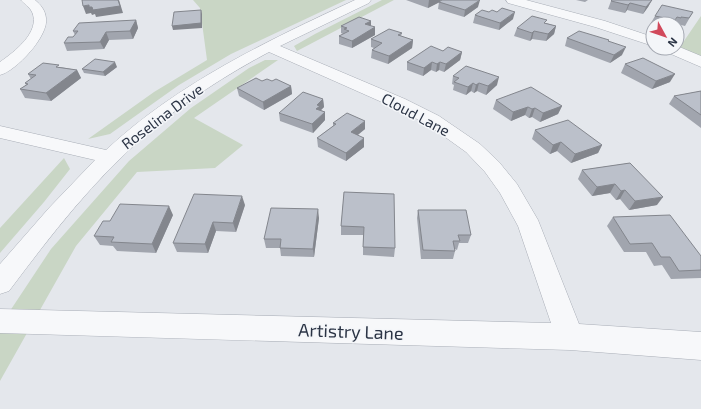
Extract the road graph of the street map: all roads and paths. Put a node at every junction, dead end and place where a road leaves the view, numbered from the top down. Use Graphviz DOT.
graph roads {
  1 [pos="27,0"];
  2 [pos="365,0"];
  3 [pos="512,0"];
  4 [pos="645,39"];
  5 [pos="269,46"];
  6 [pos="685,55"];
  7 [pos="701,62"];
  8 [pos="0,70"];
  9 [pos="0,132"];
  10 [pos="109,157"];
  11 [pos="0,283"];
  12 [pos="0,321"];
  13 [pos="570,337"];
  14 [pos="701,346"];
  1 -- 8 [label="street"];
  2 -- 5 [label="street, Roselina Drive"];
  3 -- 4 [label="street"];
  5 -- 10 [label="street, Roselina Drive"];
  5 -- 13 [label="street, Cloud Lane"];
  6 -- 7 [label="street"];
  9 -- 10 [label="street"];
  10 -- 11 [label="street, Roselina Drive"];
  12 -- 13 [label="street, Artistry Lane"];
  13 -- 14 [label="street, Artistry Lane"];
}
